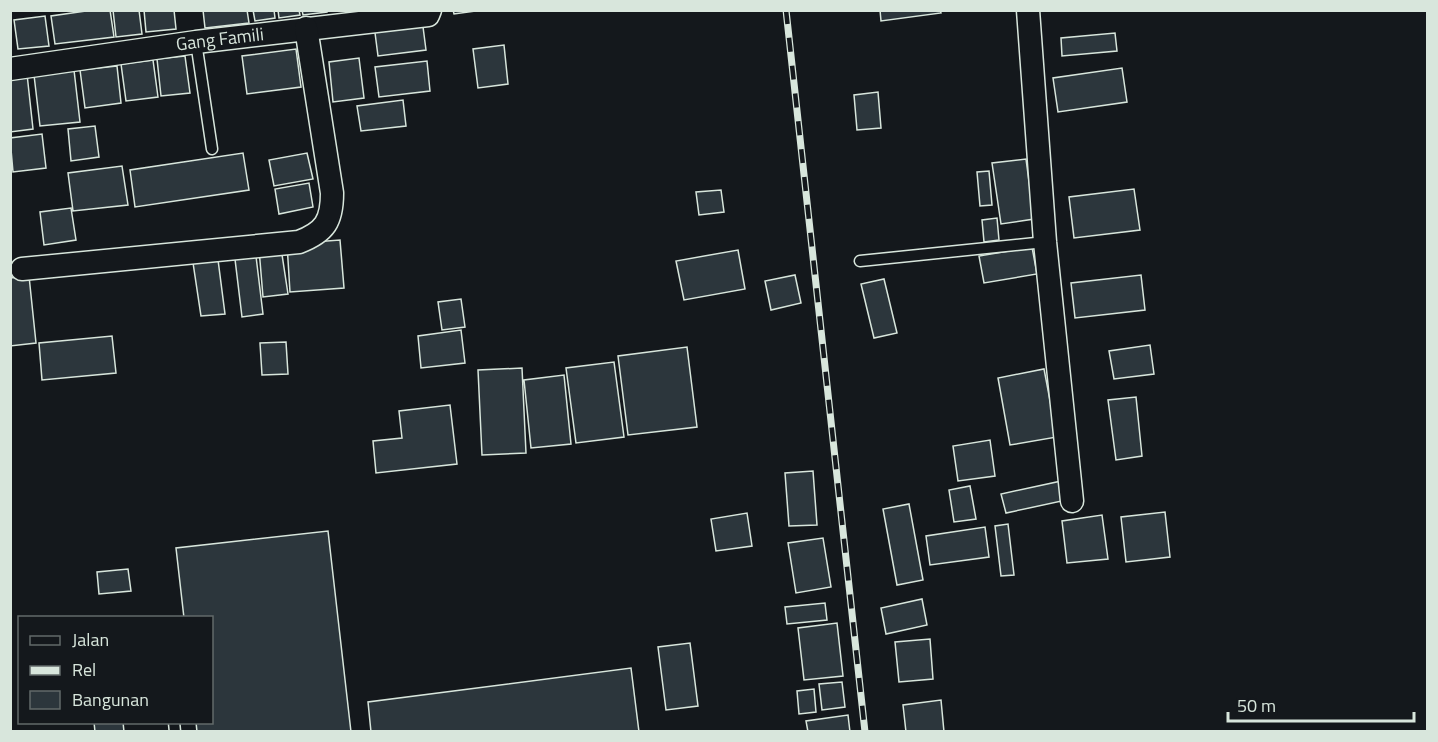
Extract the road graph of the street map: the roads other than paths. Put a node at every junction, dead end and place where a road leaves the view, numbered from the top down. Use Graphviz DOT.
graph roads {
  1 [pos="1028,10"];
  2 [pos="429,13"];
  3 [pos="306,28"];
  4 [pos="196,42"];
  5 [pos="10,69"];
  6 [pos="212,149"];
  7 [pos="1045,242"];
  8 [pos="861,261"];
  9 [pos="22,268"];
  10 [pos="1072,501"];
  1 -- 7 [label="street"];
  2 -- 3 [label="street, Gang Famili"];
  3 -- 4 [label="street, Gang Famili"];
  3 -- 9 [label="street"];
  4 -- 5 [label="street, Gang Famili"];
  4 -- 6 [label="lane"];
  7 -- 8 [label="lane"];
  7 -- 10 [label="street"];
}
